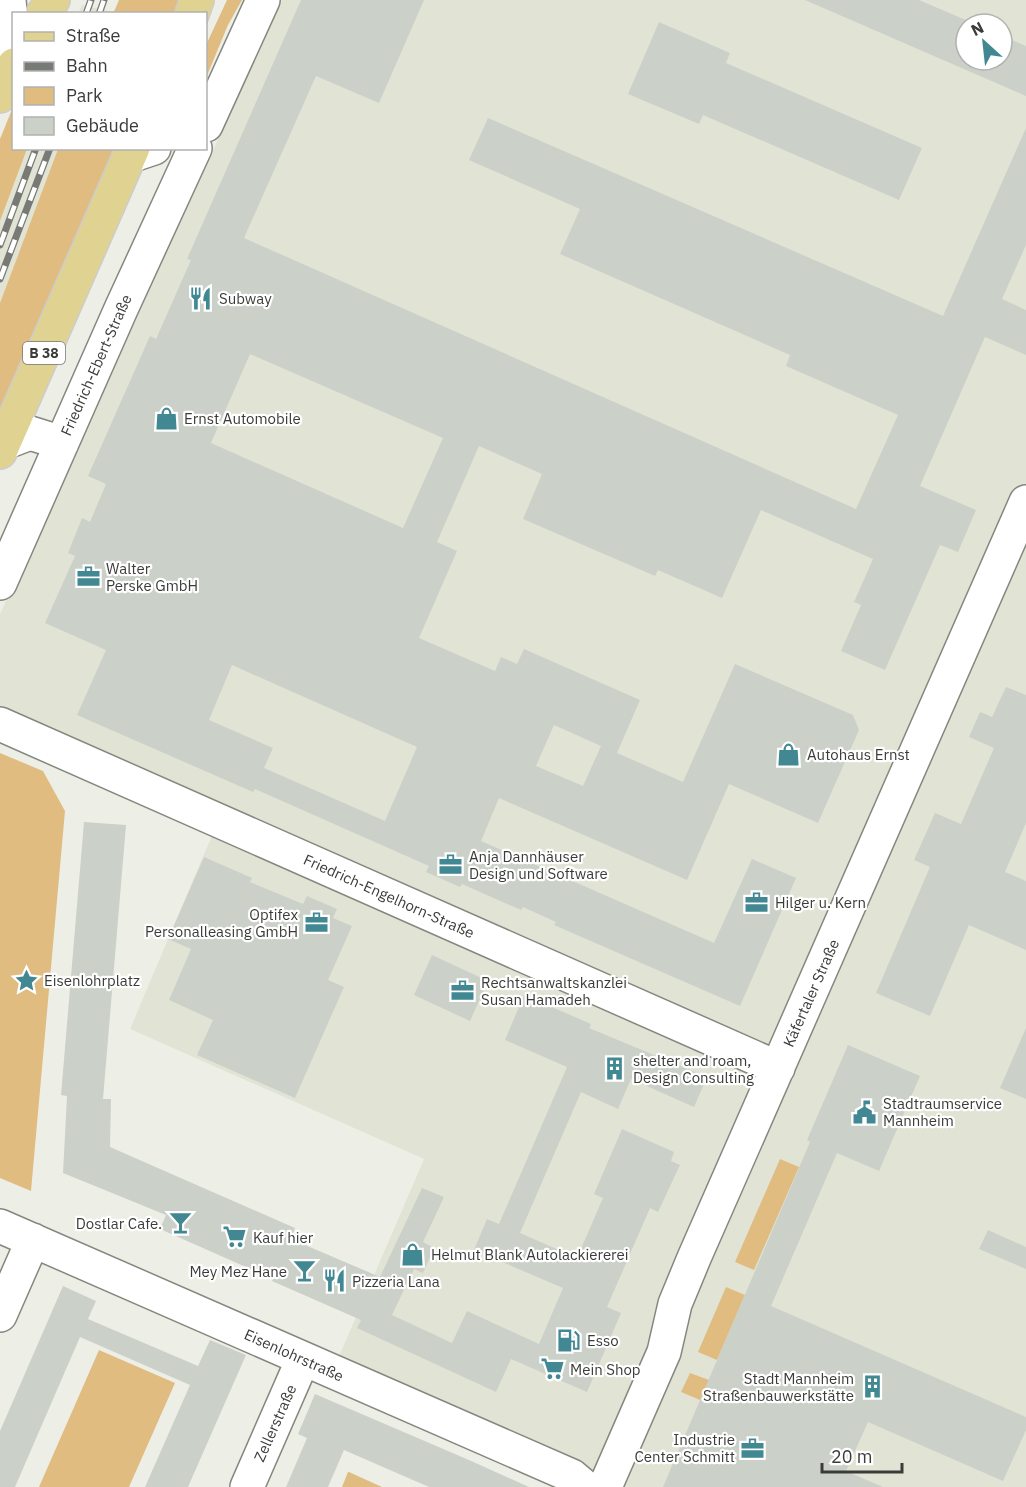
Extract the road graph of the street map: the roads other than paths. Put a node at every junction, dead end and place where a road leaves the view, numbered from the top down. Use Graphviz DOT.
graph roads {
  1 [pos="9,0"];
  2 [pos="263,0"];
  3 [pos="12,34"];
  4 [pos="12,69"];
  5 [pos="0,96"];
  6 [pos="210,110"];
  7 [pos="194,150"];
  8 [pos="139,151"];
  9 [pos="62,443"];
  10 [pos="2,448"];
  11 [pos="1026,502"];
  12 [pos="0,584"];
  13 [pos="0,724"];
  14 [pos="778,1068"];
  15 [pos="0,1226"];
  16 [pos="33,1240"];
  17 [pos="0,1315"];
  18 [pos="303,1359"];
  19 [pos="247,1487"];
  20 [pos="585,1487"];
  21 [pos="605,1487"];
  1 -- 3 [label="street"];
  2 -- 6 [label="street"];
  4 -- 5 [label="main road"];
  7 -- 9 [label="street, Friedrich-Ebert-Straße"];
  8 -- 10 [label="main road, B 38"];
  9 -- 10 [label="street"];
  9 -- 12 [label="street, Friedrich-Ebert-Straße"];
  11 -- 14 [label="street, Käfertaler Straße"];
  13 -- 14 [label="street, Friedrich-Engelhorn-Straße"];
  14 -- 21 [label="street, Käfertaler Straße"];
  15 -- 16 [label="street, Eisenlohrstraße"];
  16 -- 17 [label="street"];
  16 -- 18 [label="street, Eisenlohrstraße"];
  18 -- 19 [label="street, Zellerstraße"];
  18 -- 20 [label="street, Eisenlohrstraße"];
}
